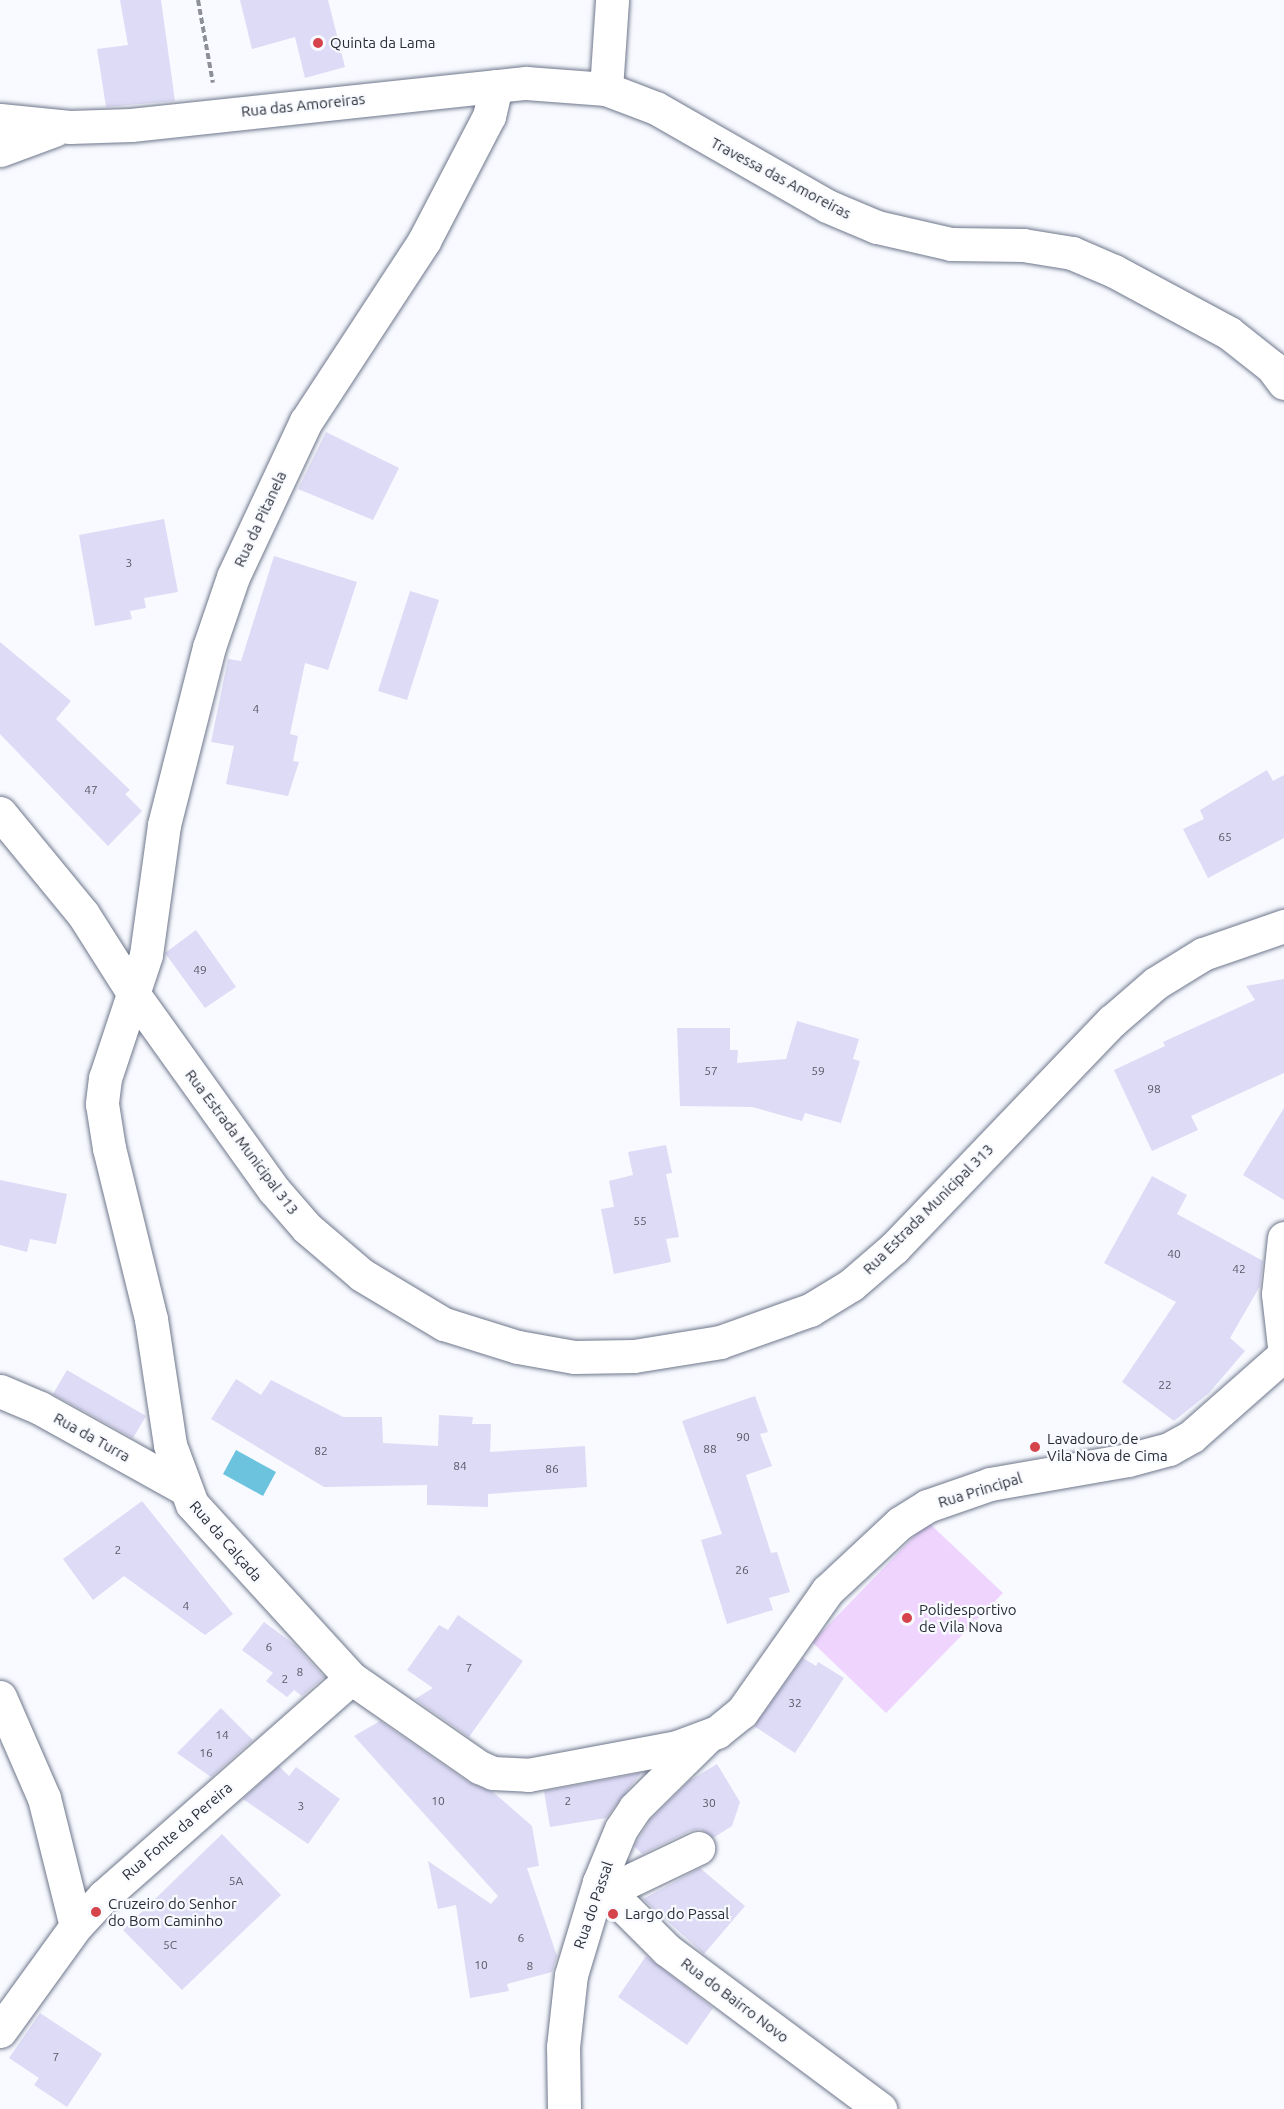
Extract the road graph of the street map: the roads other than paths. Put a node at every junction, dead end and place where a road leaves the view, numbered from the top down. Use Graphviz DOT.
graph roads {
  1 [pos="612,0"];
  2 [pos="496,86"];
  3 [pos="606,89"];
  4 [pos="0,120"];
  5 [pos="70,127"];
  6 [pos="0,150"];
  7 [pos="1284,383"];
  8 [pos="0,813"];
  9 [pos="1284,927"];
  10 [pos="135,996"];
  11 [pos="1284,1238"];
  12 [pos="1284,1347"];
  13 [pos="1284,1355"];
  14 [pos="0,1391"];
  15 [pos="182,1487"];
  16 [pos="351,1678"];
  17 [pos="0,1697"];
  18 [pos="707,1737"];
  19 [pos="698,1848"];
  20 [pos="603,1886"];
  21 [pos="76,1926"];
  22 [pos="0,2031"];
  23 [pos="564,2109"];
  24 [pos="879,2109"];
  1 -- 3 [label="street"];
  2 -- 3 [label="street, Rua das Amoreiras"];
  2 -- 5 [label="street, Rua das Amoreiras"];
  2 -- 10 [label="street, Rua da Pitanela"];
  3 -- 7 [label="street, Travessa das Amoreiras"];
  4 -- 5 [label="street, Rua das Amoreiras"];
  5 -- 6 [label="street"];
  8 -- 10 [label="street, Rua Estrada Municipal 313"];
  9 -- 10 [label="street, Rua Estrada Municipal 313"];
  10 -- 15 [label="street, Rua da Calçada"];
  11 -- 12 [label="street"];
  13 -- 18 [label="street, Rua Principal"];
  14 -- 15 [label="street, Rua da Turra"];
  15 -- 16 [label="street, Rua da Calçada"];
  16 -- 18 [label="street, Rua da Calçada"];
  16 -- 21 [label="street, Rua Fonte da Pereira"];
  17 -- 21 [label="street"];
  18 -- 20 [label="street, Rua do Passal"];
  19 -- 20 [label="street"];
  20 -- 23 [label="street, Rua do Passal"];
  20 -- 24 [label="street, Rua do Bairro Novo"];
  21 -- 22 [label="street, Rua Fonte da Pereira"];
}
